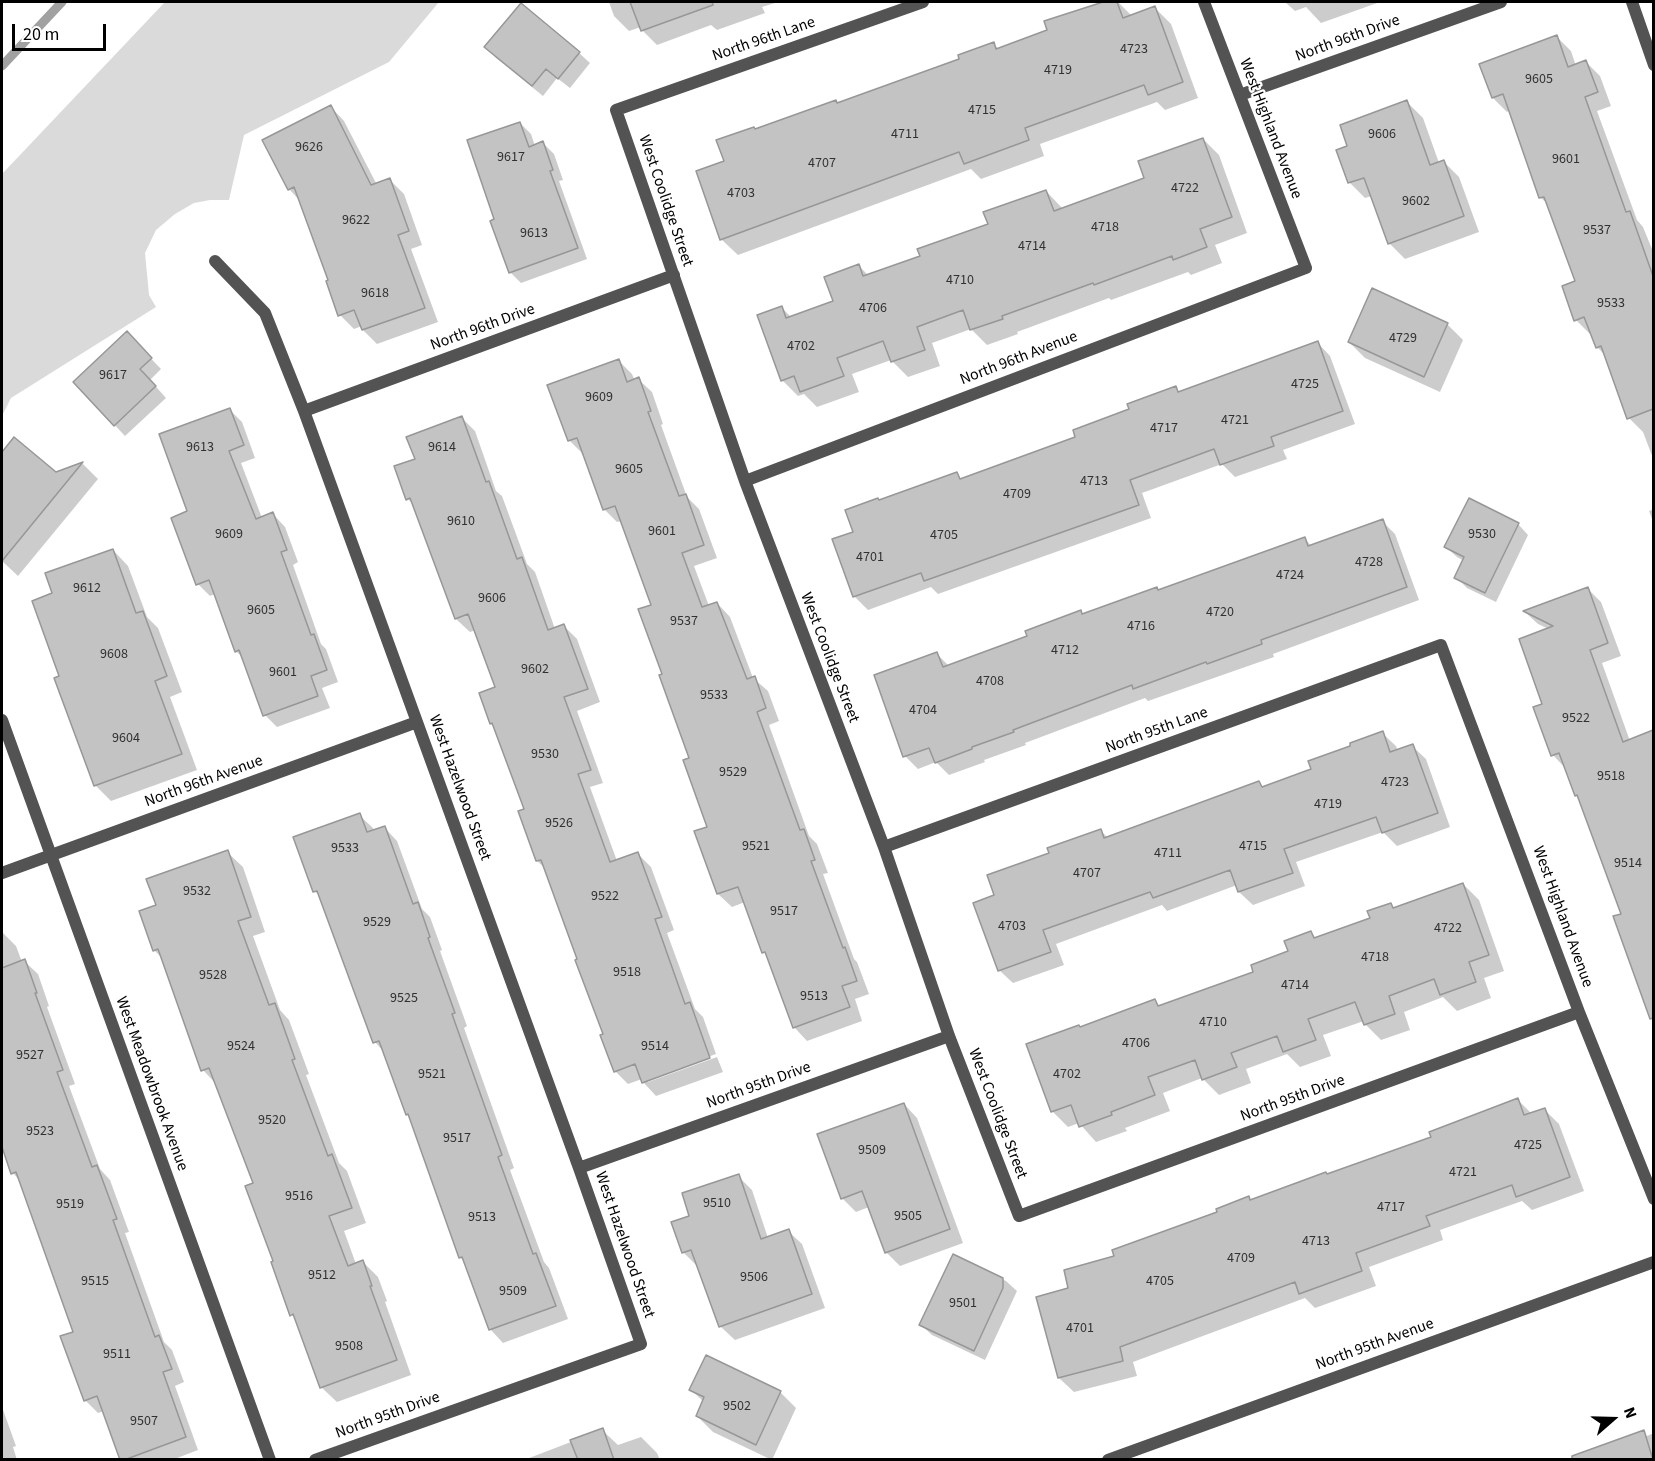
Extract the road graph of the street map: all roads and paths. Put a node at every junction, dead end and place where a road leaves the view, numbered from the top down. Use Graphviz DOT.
graph roads {
  1 [pos="923,2"];
  2 [pos="1204,2"];
  3 [pos="1501,2"];
  4 [pos="1632,2"];
  5 [pos="1653,65"];
  6 [pos="1240,95"];
  7 [pos="616,110"];
  8 [pos="215,261"];
  9 [pos="1306,268"];
  10 [pos="674,275"];
  11 [pos="304,411"];
  12 [pos="745,481"];
  13 [pos="1441,645"];
  14 [pos="2,720"];
  15 [pos="417,722"];
  16 [pos="884,848"];
  17 [pos="49,855"];
  18 [pos="2,873"];
  19 [pos="1579,1012"];
  20 [pos="949,1036"];
  21 [pos="579,1168"];
  22 [pos="1653,1199"];
  23 [pos="1019,1216"];
  24 [pos="1653,1262"];
  25 [pos="641,1344"];
  26 [pos="270,1460"];
  27 [pos="315,1460"];
  28 [pos="1108,1460"];
  1 -- 7 [label="street, North 96th Lane"];
  2 -- 6 [label="street, West Highland Avenue"];
  3 -- 6 [label="street, North 96th Drive"];
  4 -- 5 [label="street"];
  6 -- 9 [label="street, West Highland Avenue"];
  7 -- 10 [label="street, West Coolidge Street"];
  8 -- 11 [label="street, West Hazelwood Street"];
  9 -- 12 [label="street, North 96th Avenue"];
  10 -- 11 [label="street, North 96th Drive"];
  10 -- 12 [label="street, West Coolidge Street"];
  11 -- 15 [label="street, West Hazelwood Street"];
  12 -- 16 [label="street, West Coolidge Street"];
  13 -- 16 [label="street, North 95th Lane"];
  13 -- 19 [label="street, West Highland Avenue"];
  14 -- 17 [label="street, West Meadowbrook Avenue"];
  15 -- 17 [label="street, North 96th Avenue"];
  15 -- 21 [label="street, West Hazelwood Street"];
  16 -- 20 [label="street, West Coolidge Street"];
  17 -- 18 [label="street, North 96th Avenue"];
  17 -- 26 [label="street, West Meadowbrook Avenue"];
  19 -- 22 [label="street, West Highland Avenue"];
  19 -- 23 [label="street, North 95th Drive"];
  20 -- 21 [label="street, North 95th Drive"];
  20 -- 23 [label="street, West Coolidge Street"];
  21 -- 25 [label="street, West Hazelwood Street"];
  24 -- 28 [label="street, North 95th Avenue"];
  25 -- 27 [label="street, North 95th Drive"];
}
